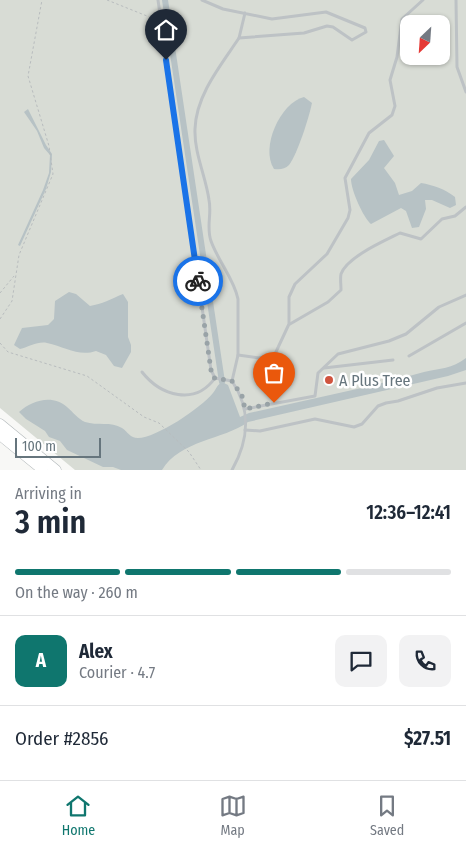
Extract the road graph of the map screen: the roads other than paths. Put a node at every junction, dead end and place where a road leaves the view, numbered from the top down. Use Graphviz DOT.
graph roads {
  1 [pos="158,0"];
  2 [pos="202,0"];
  3 [pos="423,0"];
  4 [pos="456,0"];
  5 [pos="245,13"];
  6 [pos="239,38"];
  7 [pos="466,92"];
  8 [pos="466,207"];
  9 [pos="466,295"];
  10 [pos="466,323"];
  11 [pos="289,324"];
  12 [pos="238,355"];
  13 [pos="409,356"];
  14 [pos="393,360"];
  15 [pos="324,368"];
  16 [pos="142,372"];
  17 [pos="214,378"];
  18 [pos="232,381"];
  19 [pos="466,383"];
  20 [pos="245,411"];
  21 [pos="0,424"];
  22 [pos="245,428"];
  23 [pos="0,435"];
  24 [pos="43,470"];
  25 [pos="56,470"];
  26 [pos="232,470"];
  1 -- 17 [label="lane"];
  2 -- 5 [label="lane"];
  3 -- 11 [label="lane"];
  4 -- 7 [label="lane"];
  5 -- 6 [label="lane"];
  5 -- 6 [label="lane"];
  6 -- 12 [label="lane"];
  8 -- 11 [label="lane"];
  9 -- 15 [label="lane"];
  10 -- 13 [label="lane"];
  11 -- 12 [label="lane"];
  12 -- 18 [label="lane"];
  14 -- 15 [label="lane"];
  15 -- 20 [label="lane"];
  16 -- 17 [label="lane"];
  17 -- 18 [label="lane"];
  18 -- 20 [label="lane"];
  19 -- 22 [label="lane"];
  20 -- 22 [label="lane"];
  21 -- 25 [label="main road"];
  22 -- 26 [label="lane"];
  23 -- 24 [label="main road"];
}
